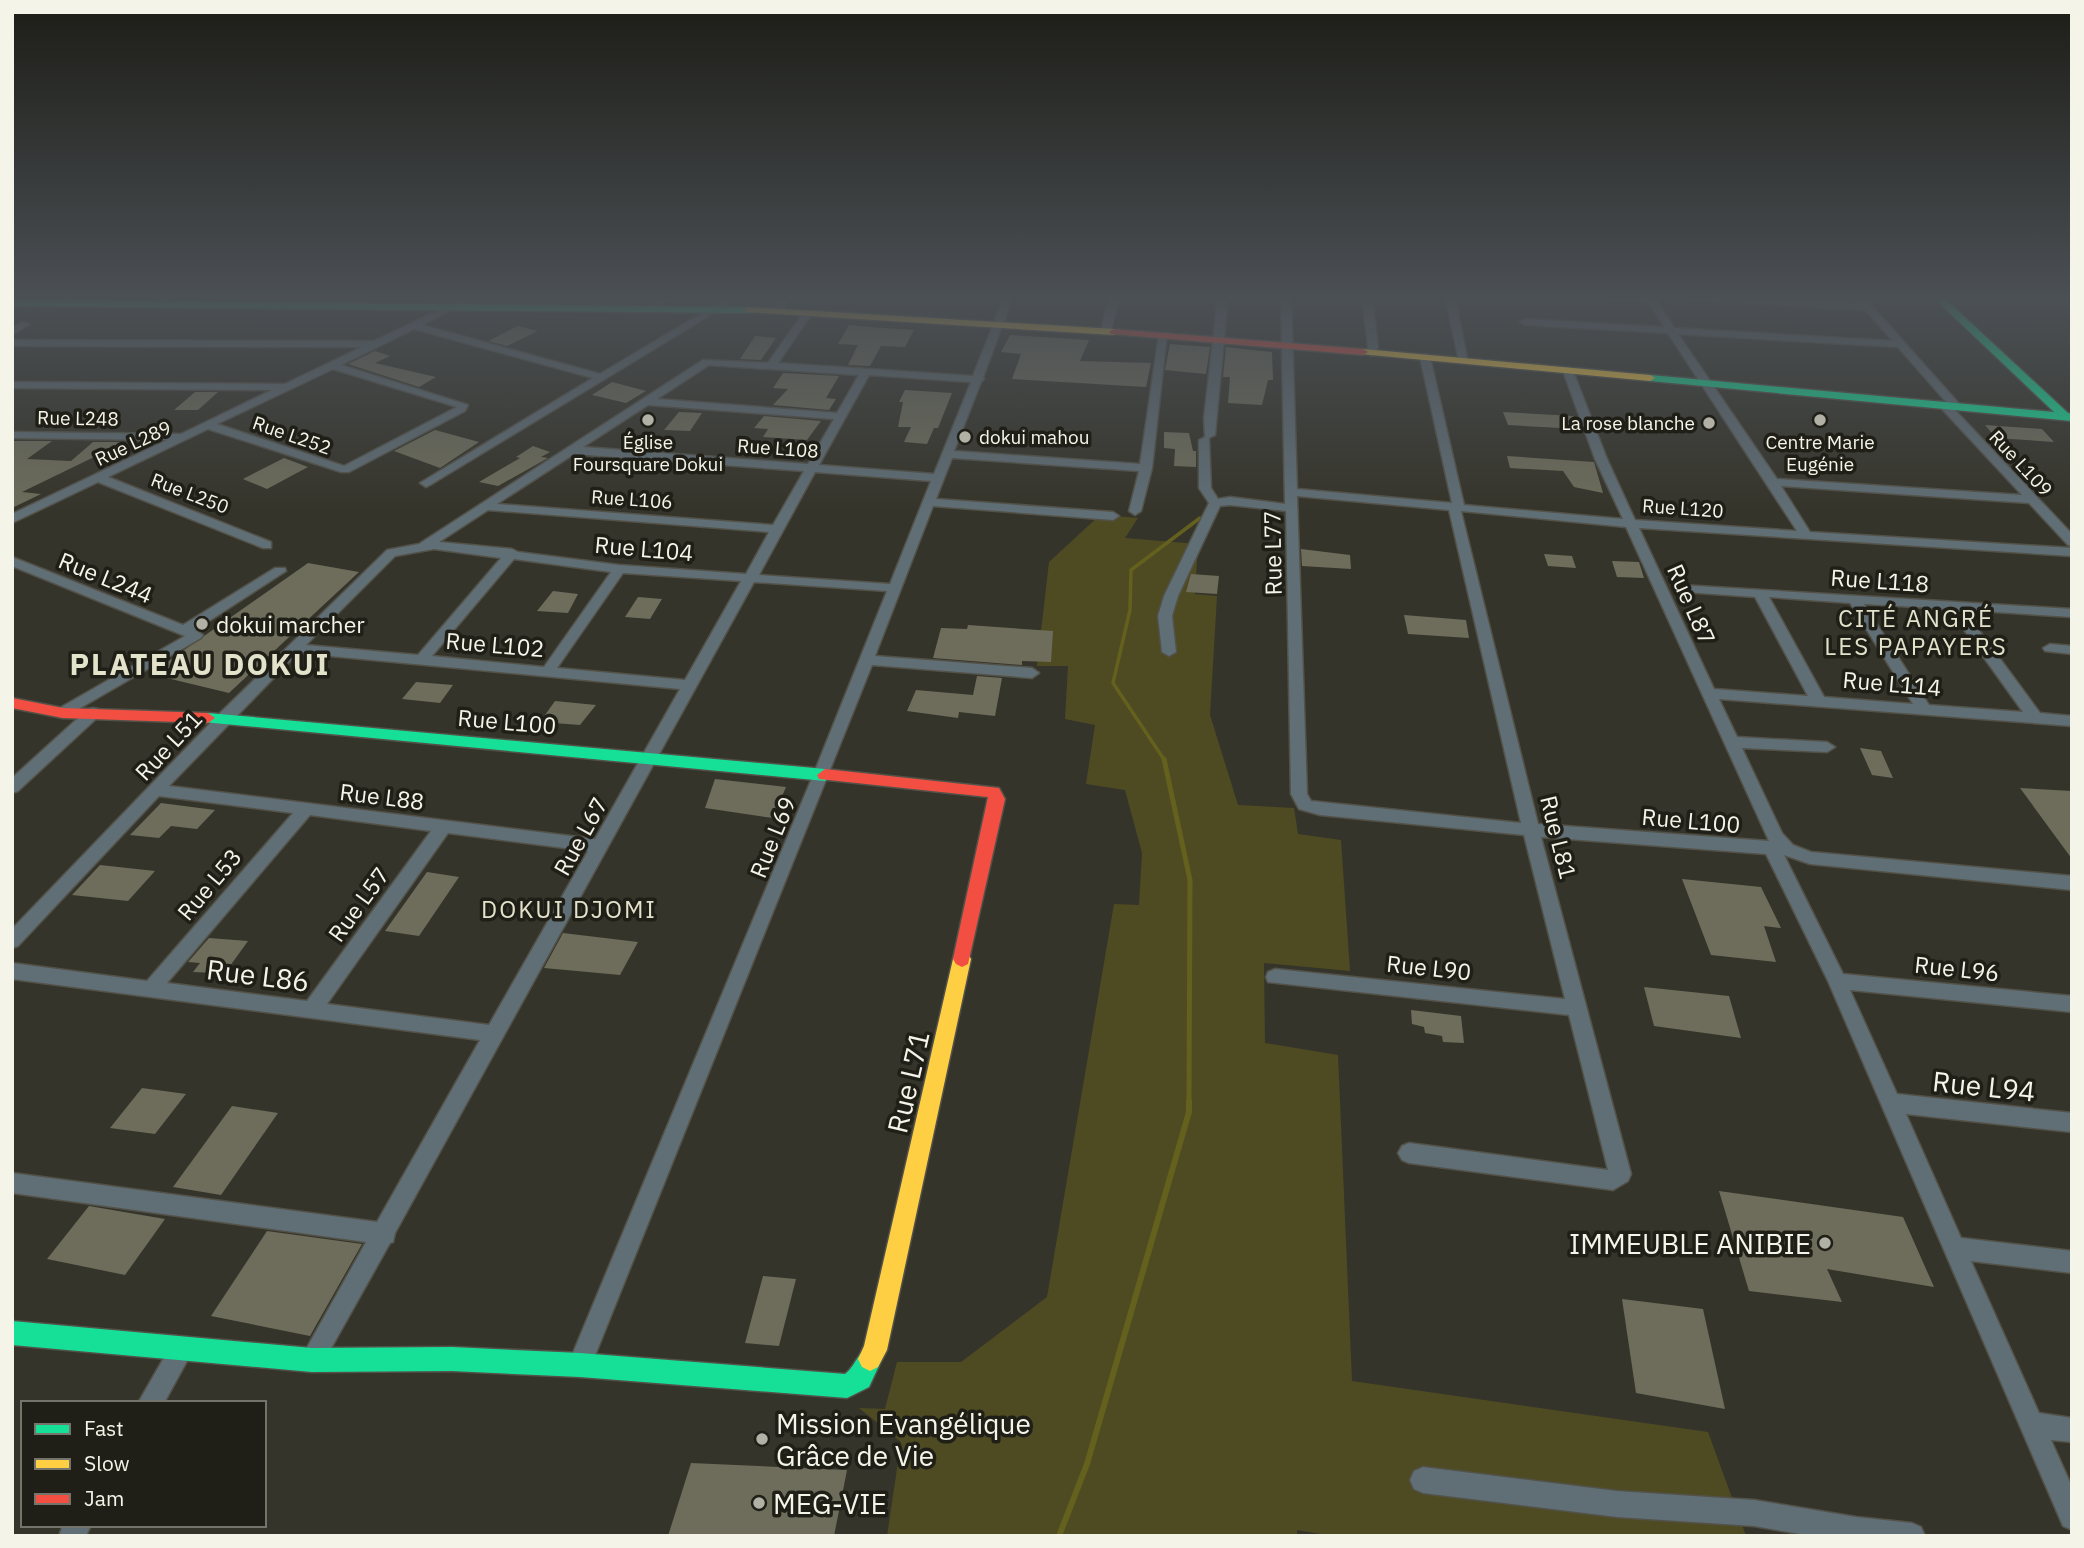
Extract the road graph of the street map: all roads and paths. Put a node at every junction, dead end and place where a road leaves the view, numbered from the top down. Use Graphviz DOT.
graph roads {
  1 [pos="328,369"];
  2 [pos="345,369"];
  3 [pos="571,369"];
  4 [pos="612,369"];
  5 [pos="699,369"];
  6 [pos="838,369"];
  7 [pos="983,369"];
  8 [pos="1159,369"];
  9 [pos="1215,369"];
  10 [pos="1289,369"];
  11 [pos="1428,369"];
  12 [pos="1550,369"];
  13 [pos="1695,369"];
  14 [pos="1921,369"];
  15 [pos="2018,369"];
  16 [pos="2025,369"];
  17 [pos="866,371"];
  18 [pos="1568,371"];
  19 [pos="599,377"];
  20 [pos="979,379"];
  21 [pos="1706,384"];
  22 [pos="12,385"];
  23 [pos="292,387"];
  24 [pos="649,402"];
  25 [pos="1951,407"];
  26 [pos="2070,415"];
  27 [pos="841,416"];
  28 [pos="211,426"];
  29 [pos="12,435"];
  30 [pos="186,437"];
  31 [pos="572,450"];
  32 [pos="949,454"];
  33 [pos="812,468"];
  34 [pos="1146,468"];
  35 [pos="99,478"];
  36 [pos="940,478"];
  37 [pos="1773,482"];
  38 [pos="426,483"];
  39 [pos="1292,492"];
  40 [pos="2029,499"];
  41 [pos="930,502"];
  42 [pos="1215,503"];
  43 [pos="483,506"];
  44 [pos="1457,507"];
  45 [pos="1292,508"];
  46 [pos="1135,511"];
  47 [pos="1113,516"];
  48 [pos="12,519"];
  49 [pos="1634,524"];
  50 [pos="778,529"];
  51 [pos="1807,536"];
  52 [pos="2072,542"];
  53 [pos="267,545"];
  54 [pos="424,546"];
  55 [pos="2072,552"];
  56 [pos="391,553"];
  57 [pos="512,553"];
  58 [pos="12,561"];
  59 [pos="619,569"];
  60 [pos="280,571"];
  61 [pos="749,577"];
  62 [pos="895,588"];
  63 [pos="1685,588"];
  64 [pos="1760,593"];
  65 [pos="1856,600"];
  66 [pos="1954,606"];
  67 [pos="2072,613"];
  68 [pos="185,630"];
  69 [pos="296,648"];
  70 [pos="2050,648"];
  71 [pos="2072,650"];
  72 [pos="1169,652"];
  73 [pos="421,660"];
  74 [pos="867,660"];
  75 [pos="548,671"];
  76 [pos="1032,673"];
  77 [pos="689,685"];
  78 [pos="1708,693"];
  79 [pos="1816,695"];
  80 [pos="12,703"];
  81 [pos="1924,709"];
  82 [pos="2031,712"];
  83 [pos="63,713"];
  84 [pos="93,713"];
  85 [pos="223,718"];
  86 [pos="2072,721"];
  87 [pos="1731,742"];
  88 [pos="1827,747"];
  89 [pos="651,756"];
  90 [pos="822,774"];
  91 [pos="12,787"];
  92 [pos="158,790"];
  93 [pos="996,795"];
  94 [pos="1305,805"];
  95 [pos="305,810"];
  96 [pos="443,827"];
  97 [pos="1531,830"];
  98 [pos="600,846"];
  99 [pos="1780,849"];
  100 [pos="2072,883"];
  101 [pos="12,942"];
  102 [pos="12,971"];
  103 [pos="1275,977"];
  104 [pos="1836,981"];
  105 [pos="150,990"];
  106 [pos="2072,1004"];
  107 [pos="1577,1009"];
  108 [pos="312,1010"];
  109 [pos="496,1034"];
  110 [pos="1891,1104"];
  111 [pos="2072,1123"];
  112 [pos="1409,1153"];
  113 [pos="12,1183"];
  114 [pos="385,1234"];
  115 [pos="1955,1248"];
  116 [pos="2072,1262"];
  117 [pos="12,1333"];
  118 [pos="181,1350"];
  119 [pos="312,1360"];
  120 [pos="580,1365"];
  121 [pos="151,1401"];
  122 [pos="2033,1425"];
  123 [pos="2072,1430"];
  124 [pos="1423,1480"];
  125 [pos="2072,1517"];
  126 [pos="1912,1536"];
  1 -- 23 [label="street, Rue L289"];
  2 -- 28 [label="street, Rue L252"];
  3 -- 19 [label="street"];
  4 -- 19 [label="street"];
  5 -- 24 [label="street"];
  6 -- 17 [label="street"];
  7 -- 20 [label="street, Rue L69"];
  8 -- 34 [label="street"];
  9 -- 42 [label="street"];
  10 -- 39 [label="street, Rue L77"];
  11 -- 44 [label="street, Rue L81"];
  12 -- 18 [label="street"];
  13 -- 21 [label="street"];
  14 -- 25 [label="street, Rue L109"];
  15 -- 26 [label="street"];
  16 -- 26 [label="street"];
  17 -- 20 [label="street"];
  17 -- 27 [label="street, Rue L67"];
  18 -- 21 [label="street"];
  18 -- 49 [label="street, Rue L87"];
  19 -- 38 [label="street"];
  20 -- 32 [label="street, Rue L69"];
  21 -- 25 [label="street"];
  21 -- 37 [label="street"];
  22 -- 23 [label="street"];
  23 -- 28 [label="street, Rue L289"];
  24 -- 27 [label="street"];
  24 -- 31 [label="street"];
  25 -- 26 [label="street"];
  25 -- 40 [label="street, Rue L109"];
  27 -- 33 [label="street, Rue L67"];
  28 -- 30 [label="street, Rue L289"];
  29 -- 30 [label="street, Rue L248"];
  30 -- 35 [label="street, Rue L289"];
  31 -- 33 [label="street, Rue L108"];
  31 -- 43 [label="street"];
  32 -- 34 [label="street"];
  32 -- 36 [label="street, Rue L69"];
  33 -- 36 [label="street, Rue L108"];
  33 -- 50 [label="street, Rue L67"];
  34 -- 46 [label="street"];
  35 -- 48 [label="street, Rue L289"];
  35 -- 53 [label="street, Rue L250"];
  36 -- 41 [label="street, Rue L69"];
  37 -- 40 [label="street"];
  37 -- 51 [label="street"];
  39 -- 44 [label="street, Rue L120"];
  39 -- 45 [label="street, Rue L77"];
  40 -- 52 [label="street, Rue L109"];
  41 -- 47 [label="street"];
  41 -- 62 [label="street, Rue L69"];
  42 -- 45 [label="street"];
  42 -- 72 [label="street"];
  43 -- 50 [label="street, Rue L106"];
  43 -- 54 [label="street"];
  44 -- 49 [label="street, Rue L120"];
  44 -- 97 [label="street, Rue L81"];
  45 -- 94 [label="street, Rue L77"];
  49 -- 51 [label="street, Rue L120"];
  49 -- 78 [label="street, Rue L87"];
  50 -- 61 [label="street, Rue L67"];
  51 -- 55 [label="street, Rue L120"];
  54 -- 56 [label="street, Rue L104"];
  54 -- 57 [label="street, Rue L104"];
  56 -- 69 [label="street, Rue L51"];
  57 -- 59 [label="street, Rue L104"];
  57 -- 73 [label="street"];
  58 -- 68 [label="street, Rue L244"];
  59 -- 61 [label="street, Rue L104"];
  59 -- 75 [label="street"];
  60 -- 68 [label="street"];
  61 -- 62 [label="street, Rue L104"];
  61 -- 77 [label="street, Rue L67"];
  62 -- 74 [label="street, Rue L69"];
  63 -- 64 [label="street, Rue L118"];
  64 -- 65 [label="street, Rue L118"];
  64 -- 79 [label="street"];
  65 -- 66 [label="street, Rue L118"];
  65 -- 81 [label="street"];
  66 -- 67 [label="street, Rue L118"];
  66 -- 82 [label="street"];
  68 -- 83 [label="street"];
  69 -- 73 [label="street, Rue L102"];
  69 -- 85 [label="street, Rue L51"];
  70 -- 71 [label="street"];
  73 -- 75 [label="street, Rue L102"];
  74 -- 76 [label="street"];
  74 -- 90 [label="street, Rue L69"];
  75 -- 77 [label="street, Rue L102"];
  77 -- 89 [label="street, Rue L67"];
  78 -- 79 [label="street, Rue L114"];
  78 -- 87 [label="street, Rue L87"];
  79 -- 81 [label="street, Rue L114"];
  80 -- 83 [label="street, Rue L100"];
  81 -- 82 [label="street, Rue L114"];
  82 -- 86 [label="street, Rue L114"];
  83 -- 84 [label="street, Rue L100"];
  84 -- 85 [label="street, Rue L100"];
  84 -- 91 [label="street"];
  85 -- 89 [label="street, Rue L100"];
  85 -- 92 [label="street, Rue L51"];
  87 -- 88 [label="street"];
  87 -- 99 [label="street, Rue L87"];
  89 -- 90 [label="street, Rue L100"];
  89 -- 98 [label="street, Rue L67"];
  90 -- 93 [label="street, Rue L100"];
  90 -- 120 [label="street, Rue L69"];
  92 -- 95 [label="street, Rue L88"];
  92 -- 101 [label="street, Rue L51"];
  93 -- 120 [label="street, Rue L71"];
  94 -- 97 [label="street, Rue L100"];
  95 -- 96 [label="street, Rue L88"];
  95 -- 105 [label="street, Rue L53"];
  96 -- 98 [label="street, Rue L88"];
  96 -- 108 [label="street, Rue L57"];
  97 -- 99 [label="street, Rue L100"];
  97 -- 107 [label="street, Rue L81"];
  98 -- 109 [label="street, Rue L67"];
  99 -- 100 [label="street, Rue L100"];
  99 -- 104 [label="street, Rue L87"];
  102 -- 105 [label="street, Rue L86"];
  103 -- 107 [label="street, Rue L90"];
  104 -- 106 [label="street, Rue L96"];
  104 -- 110 [label="street, Rue L87"];
  105 -- 108 [label="street, Rue L86"];
  107 -- 112 [label="street, Rue L81"];
  108 -- 109 [label="street, Rue L86"];
  109 -- 114 [label="street, Rue L67"];
  110 -- 111 [label="street, Rue L94"];
  110 -- 115 [label="street, Rue L87"];
  113 -- 114 [label="street"];
  114 -- 119 [label="street, Rue L67"];
  115 -- 116 [label="street"];
  115 -- 122 [label="street, Rue L87"];
  117 -- 118 [label="street"];
  118 -- 119 [label="street"];
  118 -- 121 [label="street"];
  119 -- 120 [label="street"];
  122 -- 123 [label="street"];
  122 -- 125 [label="street, Rue L87"];
  124 -- 126 [label="street"];
}
